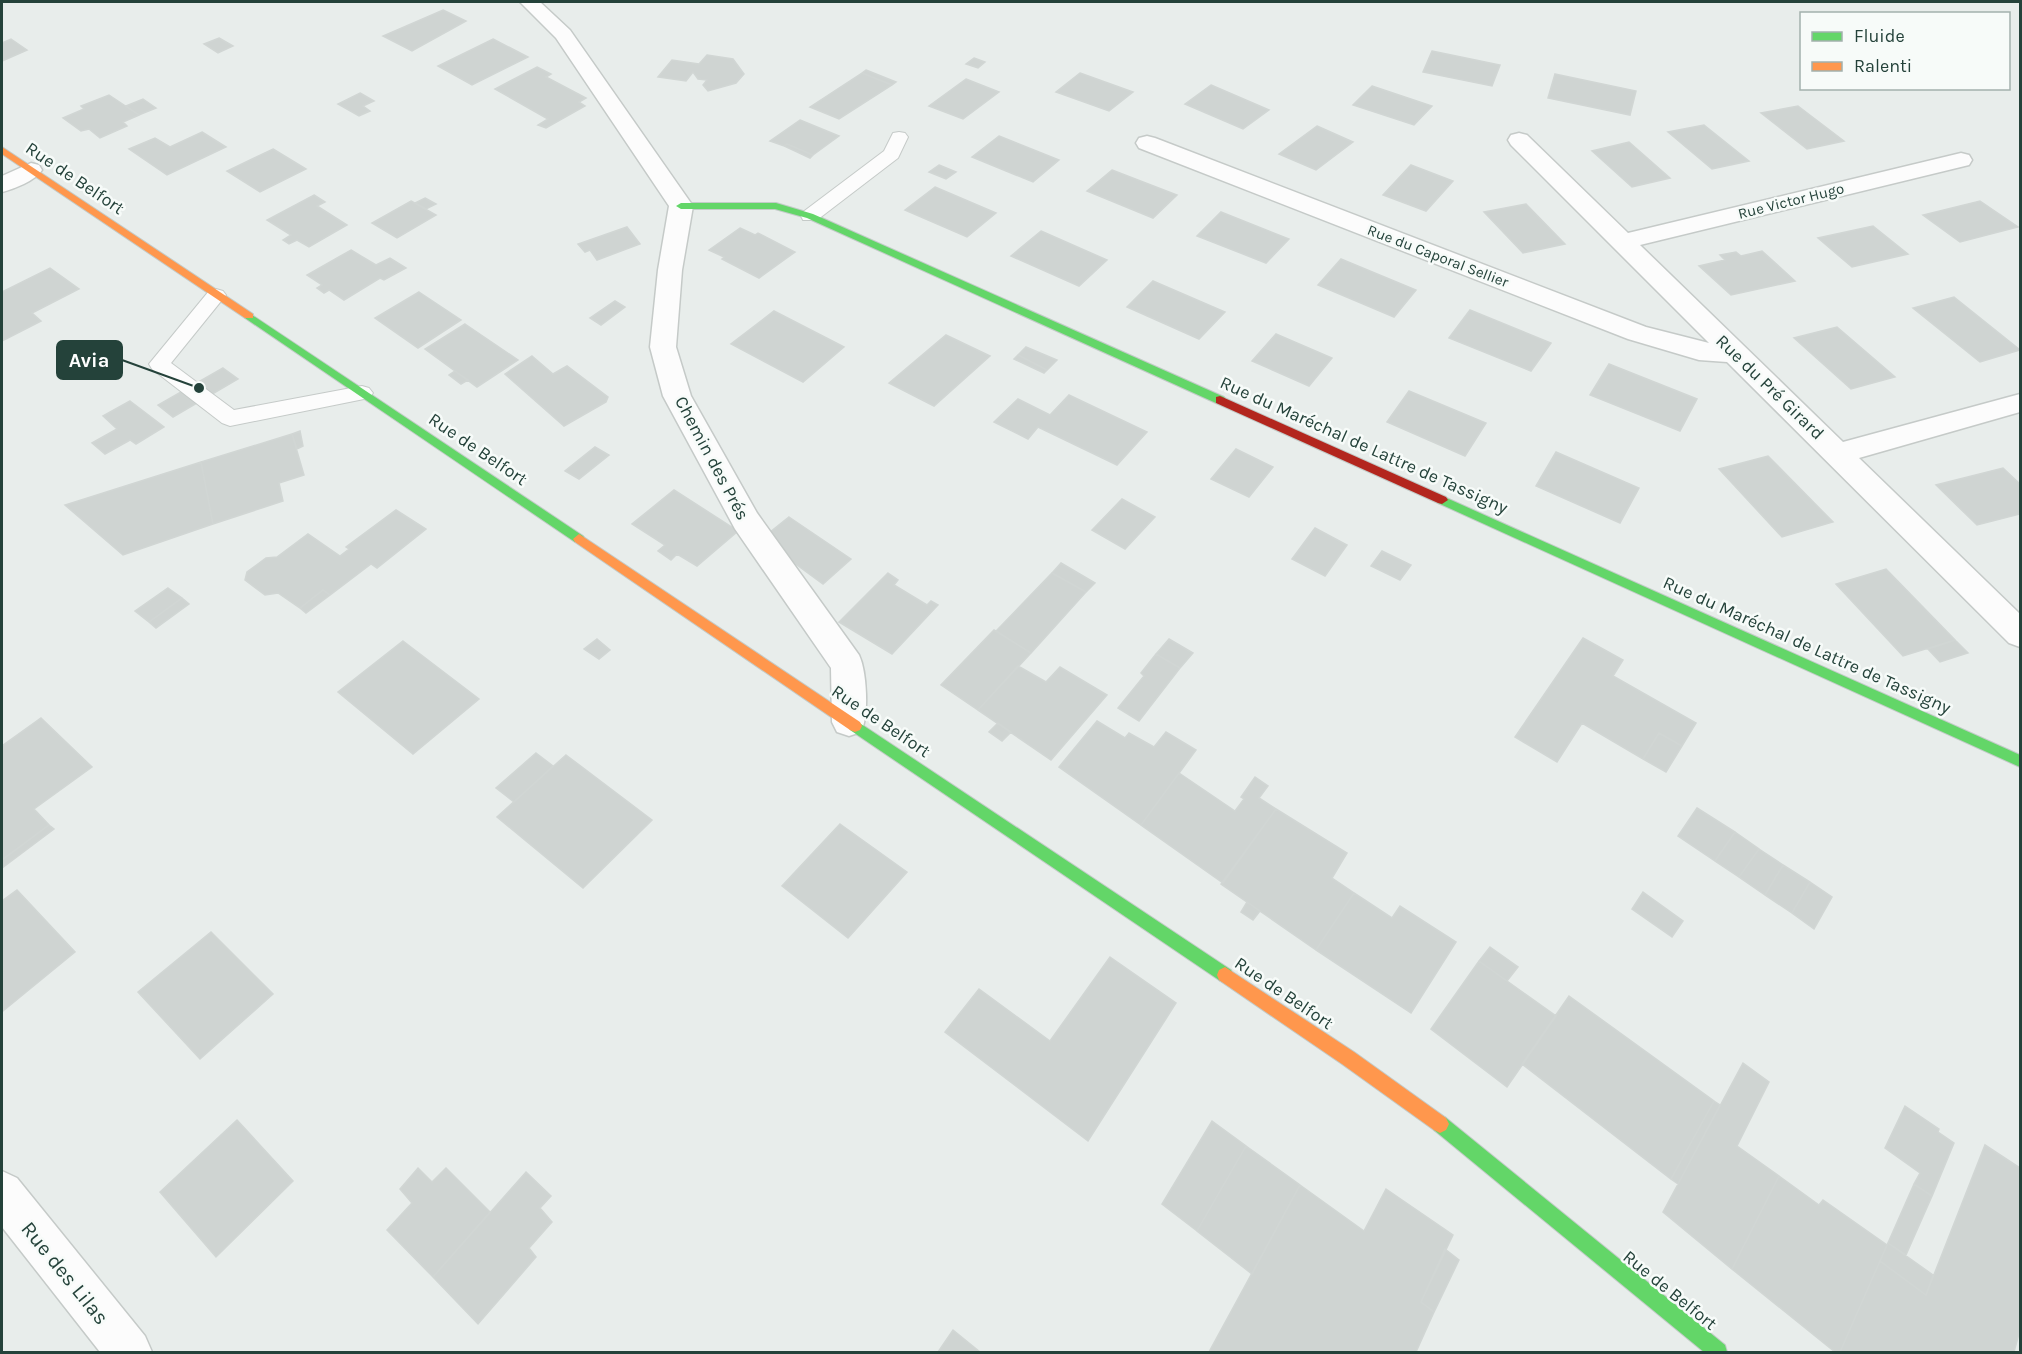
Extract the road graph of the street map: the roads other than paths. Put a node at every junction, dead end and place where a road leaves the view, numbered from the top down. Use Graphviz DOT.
graph roads {
  1 [pos="529,2"];
  2 [pos="899,137"];
  3 [pos="1519,140"];
  4 [pos="1147,142"];
  5 [pos="2,150"];
  6 [pos="1961,160"];
  7 [pos="31,170"];
  8 [pos="2,185"];
  9 [pos="681,206"];
  10 [pos="810,216"];
  11 [pos="1621,242"];
  12 [pos="216,295"];
  13 [pos="1734,353"];
  14 [pos="362,393"];
  15 [pos="2020,403"];
  16 [pos="1839,453"];
  17 [pos="2020,634"];
  18 [pos="849,722"];
  19 [pos="2020,761"];
  20 [pos="2,1193"];
  21 [pos="129,1353"];
  22 [pos="1718,1353"];
  1 -- 9 [label="street"];
  2 -- 10 [label="lane"];
  3 -- 11 [label="street, Rue du Pré Girard"];
  4 -- 13 [label="street, Rue du Caporal Sellier"];
  5 -- 7 [label="main road, Rue de Belfort"];
  6 -- 11 [label="street, Rue Victor Hugo"];
  7 -- 8 [label="street"];
  7 -- 12 [label="main road, Rue de Belfort"];
  9 -- 10 [label="main road, Rue du Maréchal de Lattre de Tassigny"];
  9 -- 18 [label="street, Chemin des Prés"];
  10 -- 19 [label="main road, Rue du Maréchal de Lattre de Tassigny"];
  11 -- 13 [label="street, Rue du Pré Girard"];
  12 -- 14 [label="main road, Rue de Belfort"];
  12 -- 14 [label="lane"];
  13 -- 16 [label="street, Rue du Pré Girard"];
  14 -- 18 [label="main road, Rue de Belfort"];
  15 -- 16 [label="street"];
  16 -- 17 [label="street, Rue du Pré Girard"];
  18 -- 22 [label="main road, Rue de Belfort"];
  20 -- 21 [label="street, Rue des Lilas"];
}
